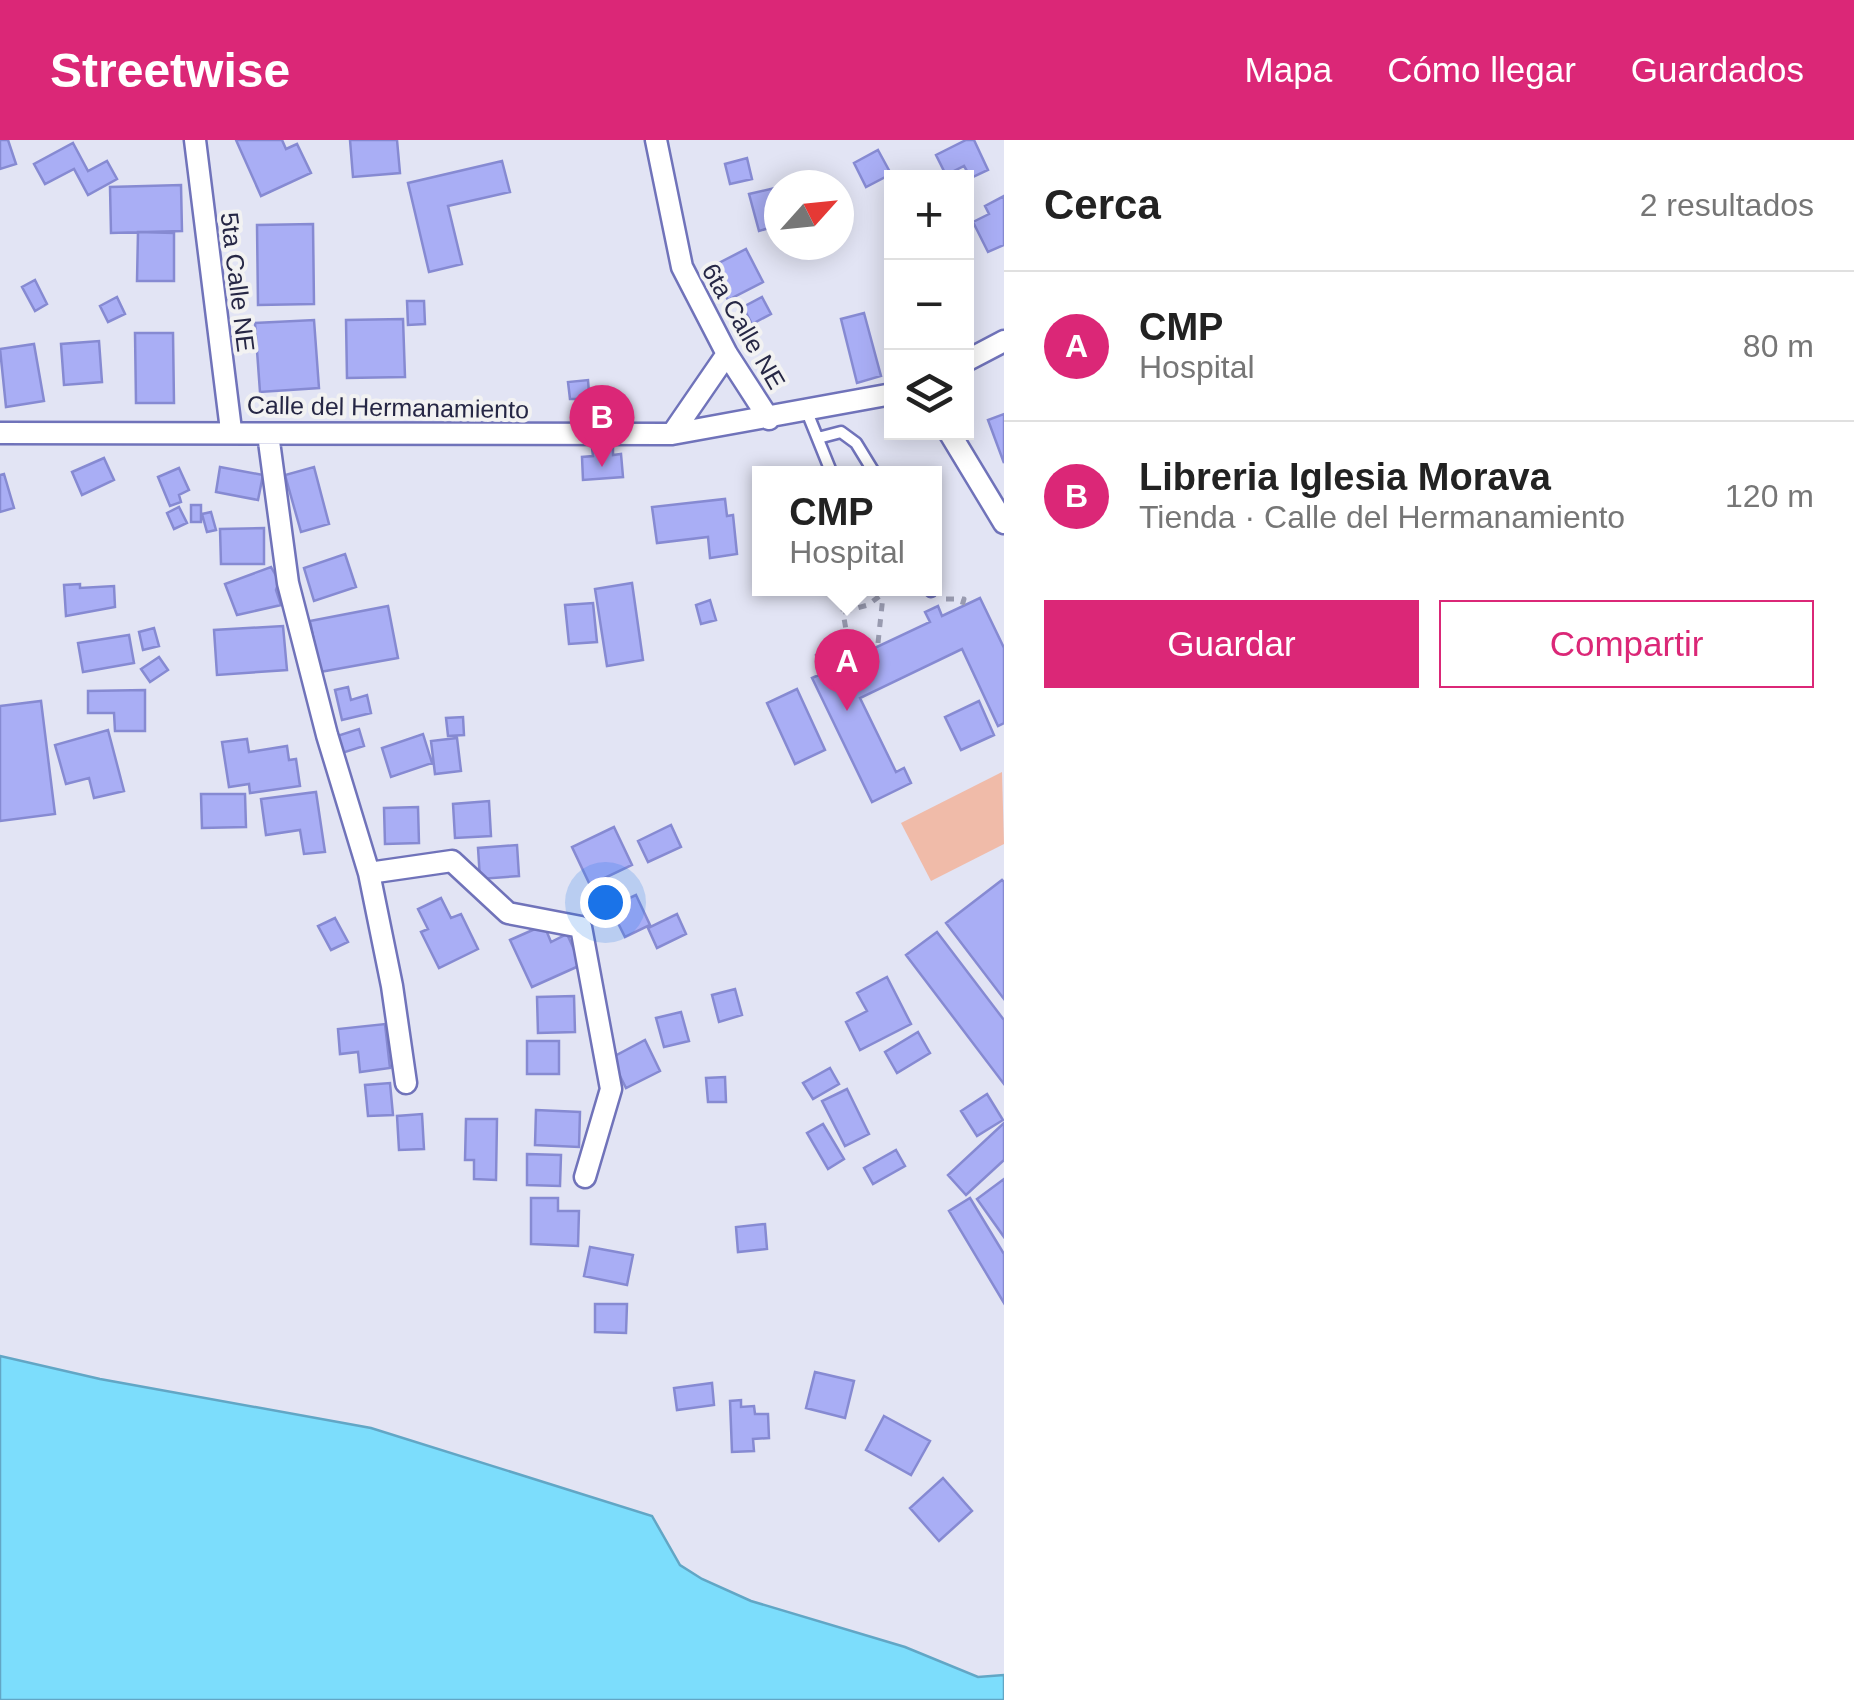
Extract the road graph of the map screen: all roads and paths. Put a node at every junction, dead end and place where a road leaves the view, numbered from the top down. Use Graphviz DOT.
graph roads {
  1 [pos="195,140"];
  2 [pos="656,140"];
  3 [pos="1004,341"];
  4 [pos="727,354"];
  5 [pos="974,357"];
  6 [pos="884,396"];
  7 [pos="807,412"];
  8 [pos="769,419"];
  9 [pos="231,430"];
  10 [pos="0,432"];
  11 [pos="268,434"];
  12 [pos="672,434"];
  13 [pos="818,438"];
  14 [pos="954,440"];
  15 [pos="829,466"];
  16 [pos="870,466"];
  17 [pos="1004,523"];
  18 [pos="846,596"];
  19 [pos="883,596"];
  20 [pos="843,612"];
  21 [pos="878,643"];
  22 [pos="850,660"];
  23 [pos="369,873"];
  24 [pos="406,1083"];
  25 [pos="585,1177"];
  1 -- 9 [label="street, 5ta Calle NE"];
  2 -- 4 [label="street, 6ta Calle NE"];
  3 -- 5 [label="street"];
  4 -- 8 [label="street, 6ta Calle NE"];
  4 -- 12 [label="street"];
  6 -- 7 [label="street, Calle del Hermanamiento"];
  7 -- 8 [label="street, Calle del Hermanamiento"];
  7 -- 13 [label="lane"];
  8 -- 12 [label="street, Calle del Hermanamiento"];
  9 -- 10 [label="street, Calle del Hermanamiento"];
  9 -- 11 [label="street, Calle del Hermanamiento"];
  11 -- 12 [label="street, Calle del Hermanamiento"];
  11 -- 23 [label="street"];
  13 -- 15 [label="lane"];
  13 -- 16 [label="lane"];
  14 -- 17 [label="street"];
  18 -- 20 [label="path"];
  19 -- 20 [label="path"];
  19 -- 21 [label="path"];
  20 -- 22 [label="path"];
  23 -- 24 [label="street"];
  23 -- 25 [label="street"];
}
